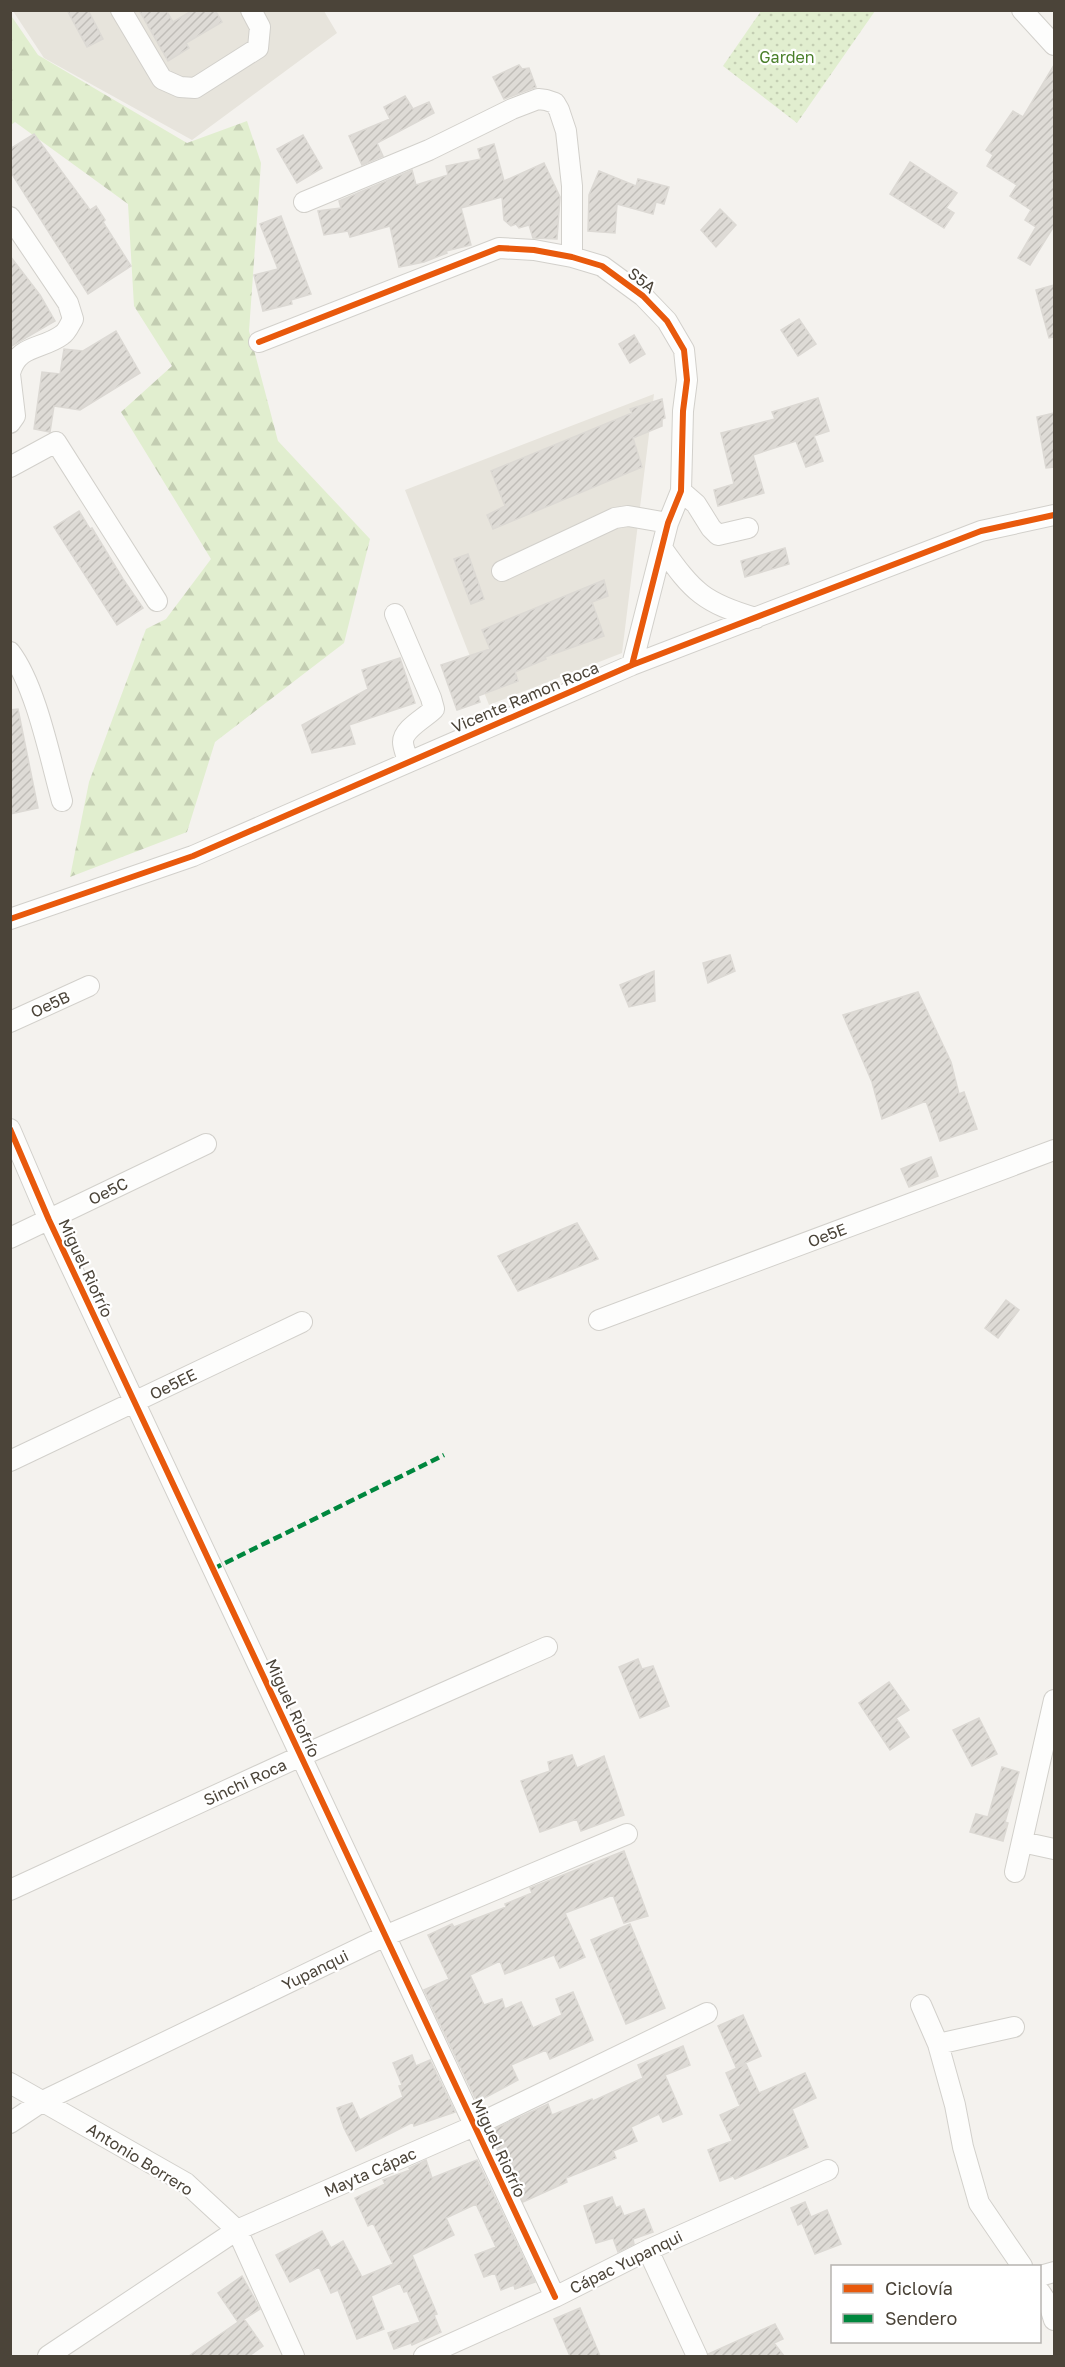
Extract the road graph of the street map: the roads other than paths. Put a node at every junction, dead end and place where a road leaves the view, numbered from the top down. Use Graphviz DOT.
graph roads {
  1 [pos="121,10"];
  2 [pos="251,10"];
  3 [pos="1022,10"];
  4 [pos="1054,45"];
  5 [pos="304,202"];
  6 [pos="10,217"];
  7 [pos="572,257"];
  8 [pos="259,342"];
  9 [pos="11,379"];
  10 [pos="10,423"];
  11 [pos="10,467"];
  12 [pos="681,491"];
  13 [pos="1054,515"];
  14 [pos="668,523"];
  15 [pos="748,528"];
  16 [pos="662,548"];
  17 [pos="502,572"];
  18 [pos="157,601"];
  19 [pos="395,614"];
  20 [pos="756,618"];
  21 [pos="10,652"];
  22 [pos="633,665"];
  23 [pos="408,762"];
  24 [pos="62,801"];
  25 [pos="10,919"];
  26 [pos="89,986"];
  27 [pos="10,1023"];
  28 [pos="10,1129"];
  29 [pos="206,1144"];
  30 [pos="1054,1150"];
  31 [pos="49,1220"];
  32 [pos="10,1238"];
  33 [pos="599,1320"];
  34 [pos="302,1322"];
  35 [pos="134,1402"];
  36 [pos="10,1461"];
  37 [pos="547,1647"];
  38 [pos="1054,1700"];
  39 [pos="301,1756"];
  40 [pos="627,1834"];
  41 [pos="1022,1842"];
  42 [pos="1054,1849"];
  43 [pos="1015,1872"];
  44 [pos="10,1890"];
  45 [pos="385,1936"];
  46 [pos="921,2005"];
  47 [pos="707,2013"];
  48 [pos="1014,2027"];
  49 [pos="938,2044"];
  50 [pos="10,2083"];
  51 [pos="43,2101"];
  52 [pos="10,2123"];
  53 [pos="474,2126"];
  54 [pos="828,2170"];
  55 [pos="237,2230"];
  56 [pos="648,2250"];
  57 [pos="1021,2265"];
  58 [pos="1041,2294"];
  59 [pos="555,2297"];
  60 [pos="1054,2320"];
  61 [pos="48,2356"];
  62 [pos="294,2356"];
  63 [pos="424,2356"];
  64 [pos="697,2356"];
  1 -- 2 [label="street"];
  3 -- 4 [label="street"];
  5 -- 7 [label="street"];
  6 -- 9 [label="street"];
  7 -- 8 [label="street, S5A"];
  7 -- 12 [label="street, S5A"];
  9 -- 10 [label="street"];
  11 -- 18 [label="street"];
  12 -- 14 [label="street, S5A"];
  12 -- 15 [label="street"];
  13 -- 20 [label="street, Vicente Ramon Roca"];
  14 -- 16 [label="street, S5A"];
  14 -- 17 [label="street"];
  16 -- 20 [label="street"];
  16 -- 22 [label="street, S5A"];
  19 -- 23 [label="street"];
  20 -- 22 [label="street, Vicente Ramon Roca"];
  21 -- 24 [label="street"];
  22 -- 23 [label="street, Vicente Ramon Roca"];
  23 -- 25 [label="street, Vicente Ramon Roca"];
  26 -- 27 [label="street, Oe5B"];
  28 -- 31 [label="street, Miguel Riofrío"];
  29 -- 31 [label="street, Oe5C"];
  30 -- 33 [label="street, Oe5E"];
  31 -- 32 [label="street, Oe5C"];
  31 -- 35 [label="street, Miguel Riofrío"];
  34 -- 35 [label="street, Oe5EE"];
  35 -- 36 [label="street, Oe5EE"];
  35 -- 39 [label="street, Miguel Riofrío"];
  37 -- 39 [label="street, Sinchi Roca"];
  38 -- 41 [label="street"];
  39 -- 44 [label="street, Sinchi Roca"];
  39 -- 45 [label="street, Miguel Riofrío"];
  40 -- 45 [label="street, Yupanqui"];
  41 -- 42 [label="street"];
  41 -- 43 [label="street"];
  45 -- 51 [label="street, Yupanqui"];
  45 -- 53 [label="street, Miguel Riofrío"];
  46 -- 49 [label="street"];
  47 -- 53 [label="street, Mayta Cápac"];
  48 -- 49 [label="street"];
  49 -- 57 [label="street"];
  50 -- 51 [label="street, Antonio Borrero"];
  51 -- 52 [label="street, Yupanqui"];
  51 -- 55 [label="street, Antonio Borrero"];
  53 -- 55 [label="street, Mayta Cápac"];
  53 -- 59 [label="street, Miguel Riofrío"];
  54 -- 56 [label="street, Cápac Yupanqui"];
  55 -- 61 [label="street, Mayta Cápac"];
  55 -- 62 [label="street, Antonio Borrero"];
  56 -- 59 [label="street, Cápac Yupanqui"];
  56 -- 64 [label="street"];
  58 -- 60 [label="street"];
  59 -- 63 [label="street, Cápac Yupanqui"];
}
